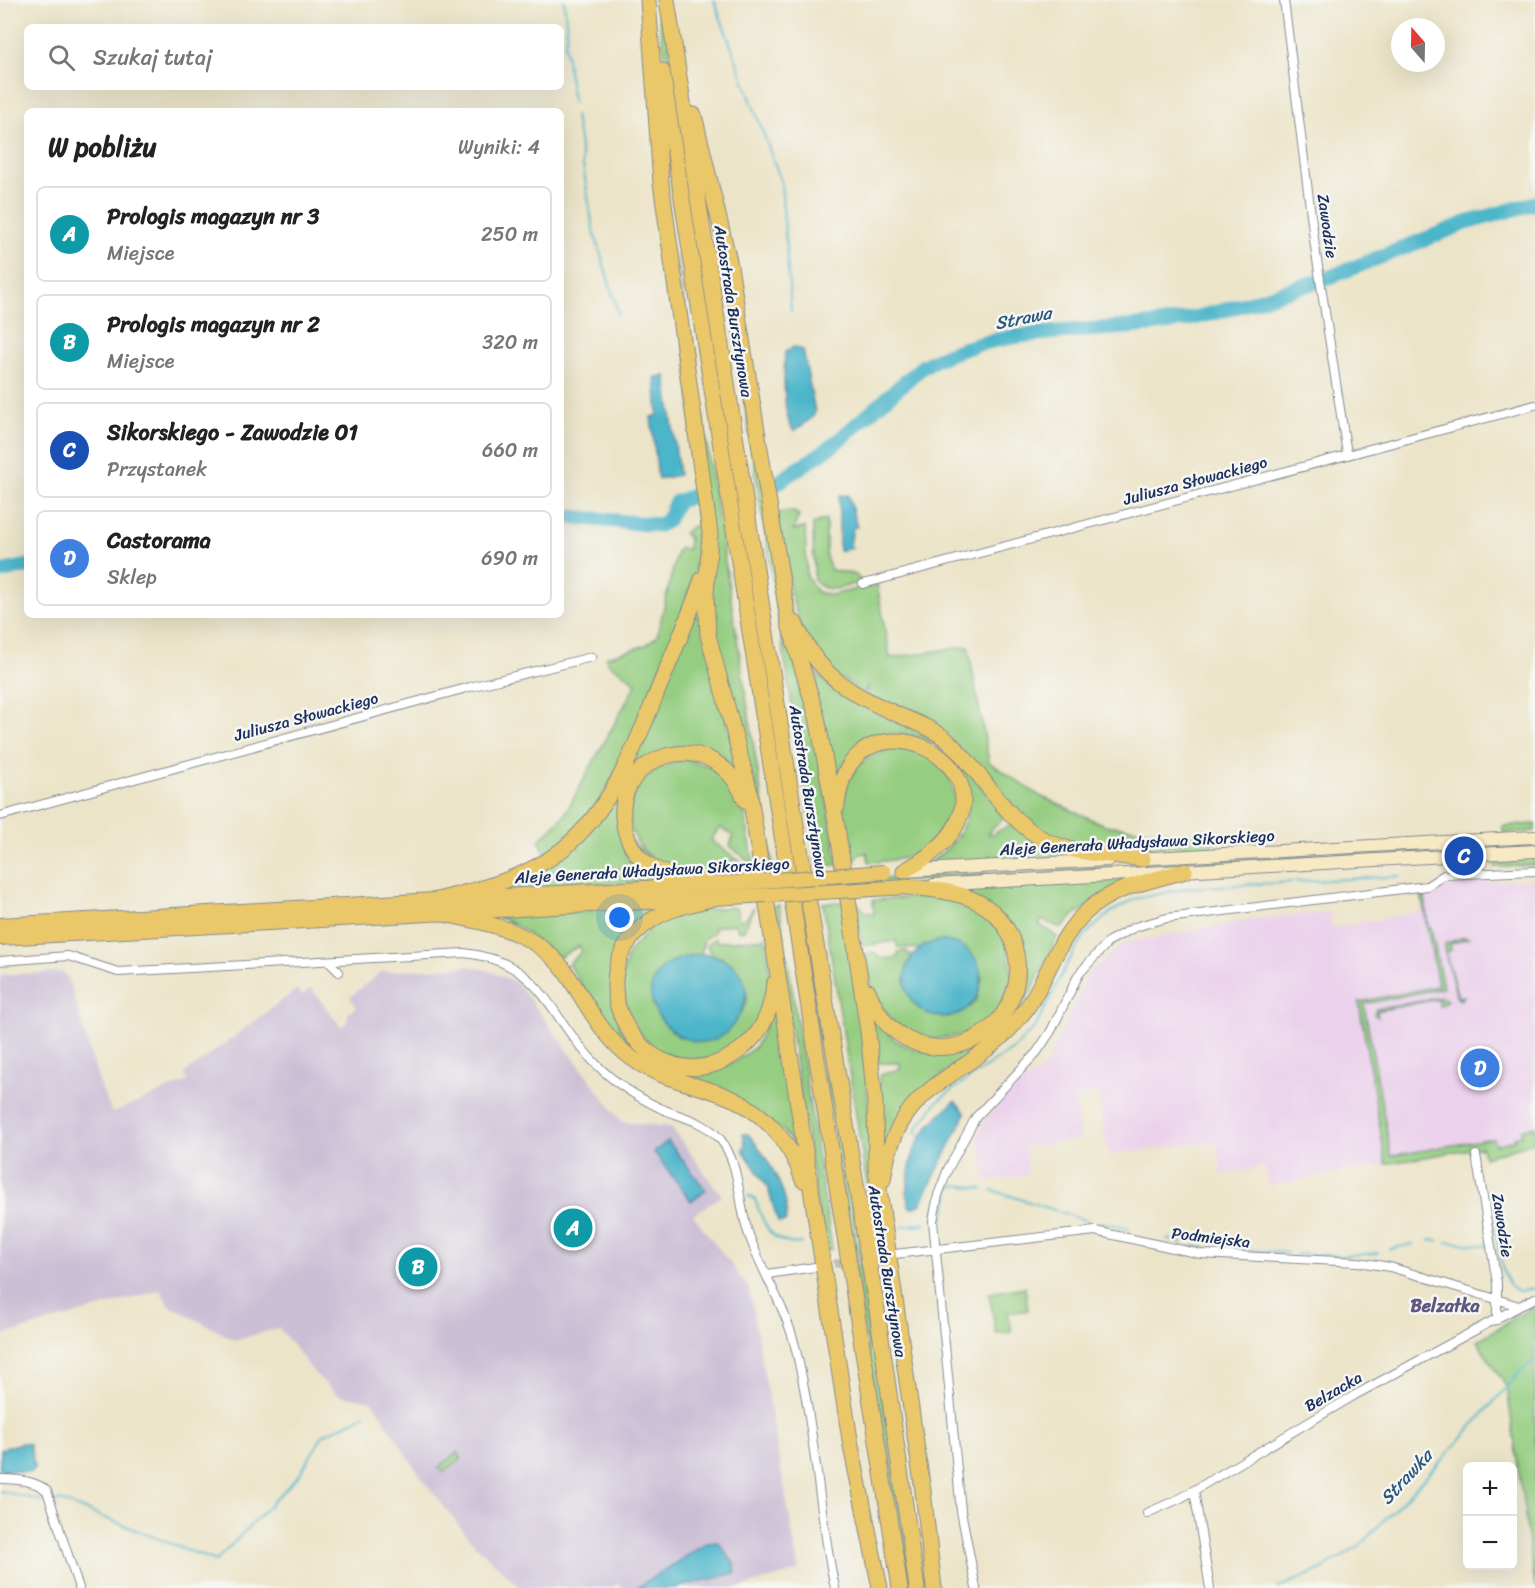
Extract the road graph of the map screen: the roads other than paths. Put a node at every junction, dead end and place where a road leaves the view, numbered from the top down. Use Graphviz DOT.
graph roads {
  1 [pos="650,0"];
  2 [pos="667,0"];
  3 [pos="1284,0"];
  4 [pos="673,40"];
  5 [pos="1535,405"];
  6 [pos="1347,454"];
  7 [pos="709,556"];
  8 [pos="863,584"];
  9 [pos="783,586"];
  10 [pos="592,657"];
  11 [pos="0,816"];
  12 [pos="752,822"];
  13 [pos="837,827"];
  14 [pos="1535,837"];
  15 [pos="1535,851"];
  16 [pos="1143,859"];
  17 [pos="904,871"];
  18 [pos="1185,871"];
  19 [pos="1535,871"];
  20 [pos="906,887"];
  21 [pos="748,889"];
  22 [pos="713,891"];
  23 [pos="438,906"];
  24 [pos="0,925"];
  25 [pos="60,929"];
  26 [pos="0,938"];
  27 [pos="772,945"];
  28 [pos="328,960"];
  29 [pos="0,961"];
  30 [pos="339,972"];
  31 [pos="860,972"];
  32 [pos="1476,1155"];
  33 [pos="881,1210"];
  34 [pos="814,1215"];
  35 [pos="934,1248"];
  36 [pos="895,1254"];
  37 [pos="815,1267"];
  38 [pos="767,1274"];
  39 [pos="1535,1298"];
  40 [pos="1497,1299"];
  41 [pos="1519,1306"];
  42 [pos="1497,1320"];
  43 [pos="0,1479"];
  44 [pos="1194,1490"];
  45 [pos="1147,1513"];
  46 [pos="79,1588"];
  47 [pos="835,1588"];
  48 [pos="880,1588"];
  49 [pos="900,1588"];
  50 [pos="917,1588"];
  51 [pos="934,1588"];
  52 [pos="975,1588"];
  53 [pos="1210,1588"];
  1 -- 7 [label="highway"];
  1 -- 49 [label="highway, Autostrada Bursztynowa"];
  2 -- 4 [label="highway, Autostrada Bursztynowa"];
  3 -- 6 [label="street, Zawodzie"];
  4 -- 9 [label="highway"];
  4 -- 50 [label="highway, Autostrada Bursztynowa"];
  5 -- 6 [label="street, Juliusza Słowackiego"];
  6 -- 8 [label="street, Juliusza Słowackiego"];
  7 -- 12 [label="highway"];
  7 -- 23 [label="highway"];
  9 -- 13 [label="highway"];
  9 -- 16 [label="highway"];
  10 -- 11 [label="street, Juliusza Słowackiego"];
  12 -- 22 [label="highway"];
  12 -- 27 [label="highway"];
  13 -- 17 [label="highway"];
  13 -- 31 [label="highway"];
  14 -- 16 [label="main road, Aleje Generała Władysława Sikorskiego"];
  15 -- 18 [label="main road, Aleje Generała Władysława Sikorskiego"];
  16 -- 17 [label="main road, Aleje Generała Władysława Sikorskiego"];
  17 -- 21 [label="main road, Aleje Generała Władysława Sikorskiego, bridge"];
  18 -- 20 [label="main road, Aleje Generała Władysława Sikorskiego"];
  18 -- 33 [label="highway"];
  19 -- 35 [label="street"];
  20 -- 21 [label="main road, Aleje Generała Władysława Sikorskiego, bridge"];
  20 -- 31 [label="highway"];
  21 -- 22 [label="main road, Aleje Generała Władysława Sikorskiego"];
  22 -- 23 [label="main road, Aleje Generała Władysława Sikorskiego"];
  22 -- 27 [label="highway"];
  23 -- 25 [label="main road, Aleje Generała Władysława Sikorskiego"];
  23 -- 34 [label="highway"];
  24 -- 25 [label="main road"];
  25 -- 26 [label="main road"];
  27 -- 34 [label="highway"];
  28 -- 29 [label="street"];
  28 -- 30 [label="street"];
  28 -- 38 [label="street"];
  31 -- 33 [label="highway"];
  32 -- 40 [label="street, Zawodzie"];
  33 -- 51 [label="highway"];
  34 -- 48 [label="highway"];
  35 -- 36 [label="street, Podmiejska"];
  35 -- 40 [label="street, Podmiejska"];
  35 -- 52 [label="street"];
  37 -- 38 [label="street"];
  38 -- 47 [label="street"];
  39 -- 41 [label="street, Belzacka"];
  40 -- 41 [label="street, Podmiejska"];
  40 -- 42 [label="street, Zawodzie"];
  41 -- 42 [label="street, Belzacka"];
  42 -- 44 [label="street, Belzacka"];
  43 -- 46 [label="street"];
  44 -- 45 [label="street, Belzacka"];
  44 -- 53 [label="street"];
}
